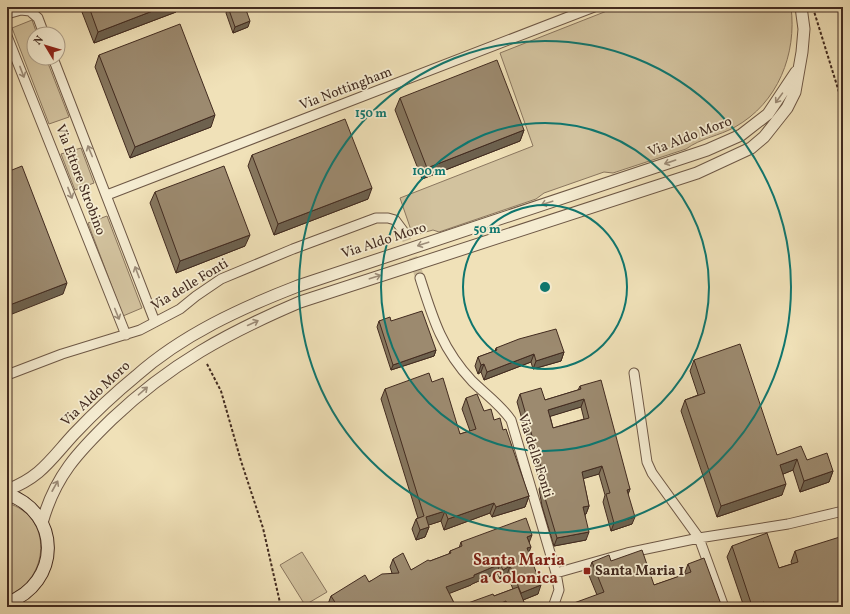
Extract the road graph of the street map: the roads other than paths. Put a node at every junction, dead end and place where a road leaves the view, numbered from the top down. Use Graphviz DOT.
graph roads {
  1 [pos="594,7"];
  2 [pos="802,7"];
  3 [pos="7,14"];
  4 [pos="41,26"];
  5 [pos="7,36"];
  6 [pos="800,64"];
  7 [pos="56,66"];
  8 [pos="108,195"];
  9 [pos="404,232"];
  10 [pos="420,278"];
  11 [pos="155,322"];
  12 [pos="126,335"];
  13 [pos="634,373"];
  14 [pos="7,375"];
  15 [pos="7,490"];
  16 [pos="7,494"];
  17 [pos="843,511"];
  18 [pos="42,523"];
  19 [pos="699,538"];
  20 [pos="556,573"];
  21 [pos="7,603"];
  22 [pos="553,607"];
  23 [pos="724,607"];
  1 -- 8 [label="street, Via Nottingham"];
  2 -- 6 [label="street"];
  3 -- 4 [label="street"];
  5 -- 12 [label="street, Via Ettore Strobino, one-way"];
  6 -- 15 [label="street, Via Aldo Moro, one-way"];
  18 -- 6 [label="street, Via Aldo Moro, one-way"];
  8 -- 7 [label="street, Via Ettore Strobino, one-way"];
  11 -- 8 [label="street, Via Ettore Strobino, one-way"];
  9 -- 11 [label="street, Via delle Fonti"];
  10 -- 20 [label="street, Via delle Fonti"];
  11 -- 12 [label="street, Via delle Fonti"];
  12 -- 14 [label="street, Via delle Fonti"];
  13 -- 19 [label="street"];
  16 -- 18 [label="main road"];
  17 -- 19 [label="street"];
  18 -- 21 [label="main road"];
  19 -- 20 [label="street"];
  19 -- 23 [label="street"];
  20 -- 22 [label="street, Via delle Fonti"];
}
